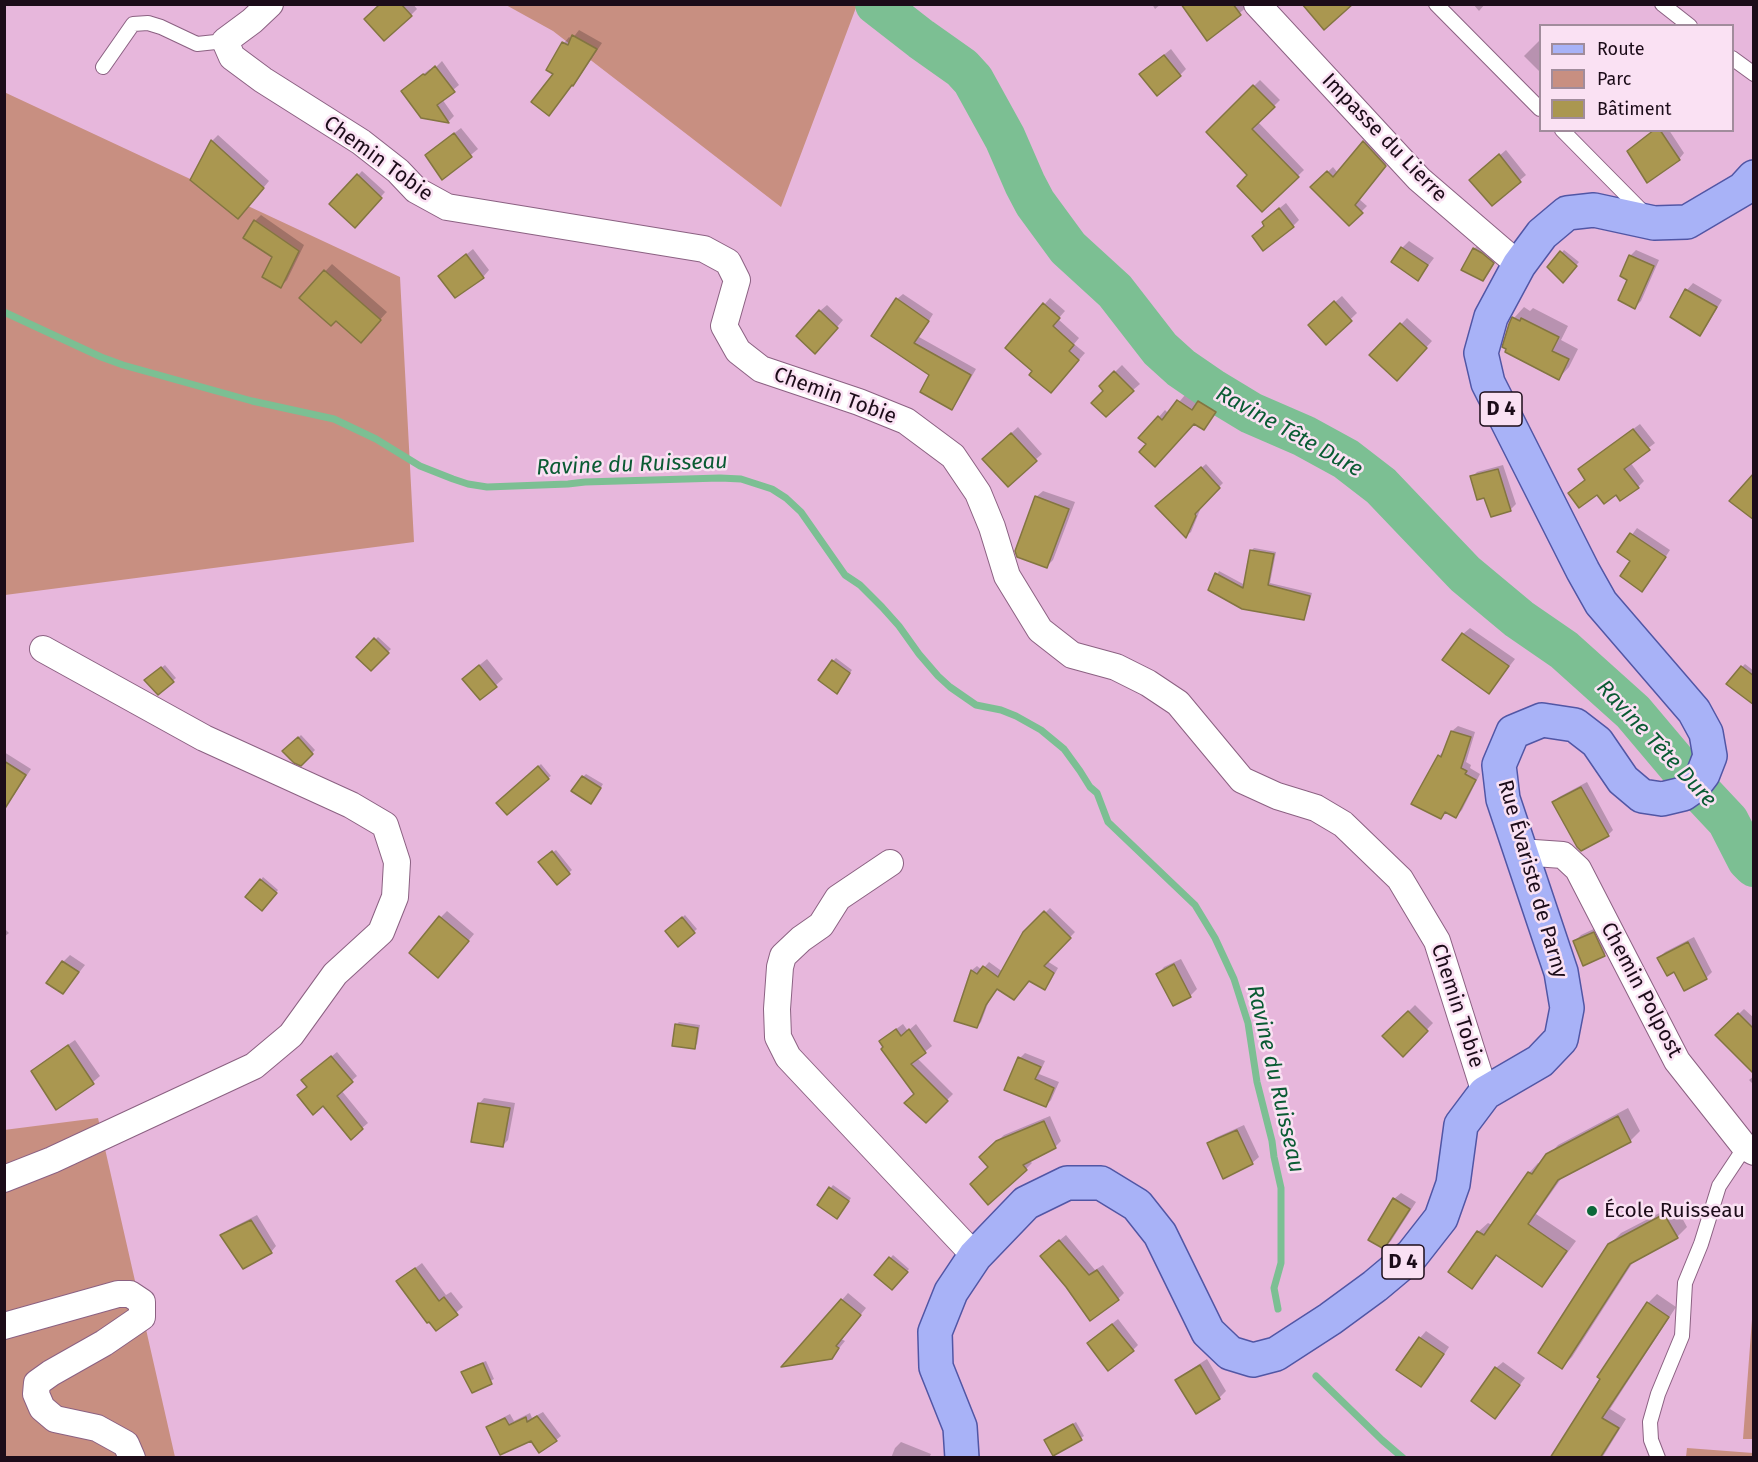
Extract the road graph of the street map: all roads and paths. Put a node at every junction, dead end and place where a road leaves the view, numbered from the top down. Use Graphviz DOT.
graph roads {
  1 [pos="270,4"];
  2 [pos="1257,4"];
  3 [pos="1436,4"];
  4 [pos="1662,4"];
  5 [pos="1687,24"];
  6 [pos="225,41"];
  7 [pos="1734,59"];
  8 [pos="103,68"];
  9 [pos="1754,74"];
  10 [pos="1539,108"];
  11 [pos="1564,132"];
  12 [pos="1754,177"];
  13 [pos="1654,223"];
  14 [pos="1519,265"];
  15 [pos="43,649"];
  16 [pos="1521,855"];
  17 [pos="890,863"];
  18 [pos="1485,1093"];
  19 [pos="1749,1149"];
  20 [pos="4,1179"];
  21 [pos="975,1256"];
  22 [pos="4,1326"];
  23 [pos="132,1458"];
  24 [pos="962,1458"];
  25 [pos="1658,1458"];
  1 -- 6 [label="street"];
  2 -- 14 [label="street, Impasse du Lierre"];
  3 -- 10 [label="lane"];
  4 -- 5 [label="lane"];
  6 -- 8 [label="lane"];
  6 -- 18 [label="street, Chemin Tobie"];
  7 -- 9 [label="lane"];
  11 -- 13 [label="lane"];
  12 -- 13 [label="main road, Rue Évariste de Parny / D 4"];
  13 -- 14 [label="main road, Rue Évariste de Parny / D 4"];
  14 -- 16 [label="main road, Rue Évariste de Parny / D 4"];
  15 -- 20 [label="street"];
  16 -- 18 [label="main road, Rue Évariste de Parny / D 4"];
  16 -- 19 [label="street, Chemin Polpost"];
  17 -- 21 [label="street"];
  18 -- 21 [label="main road, Rue Évariste de Parny / D 4"];
  19 -- 25 [label="lane"];
  21 -- 24 [label="main road, Rue Évariste de Parny / D 4"];
  22 -- 23 [label="street"];
}
